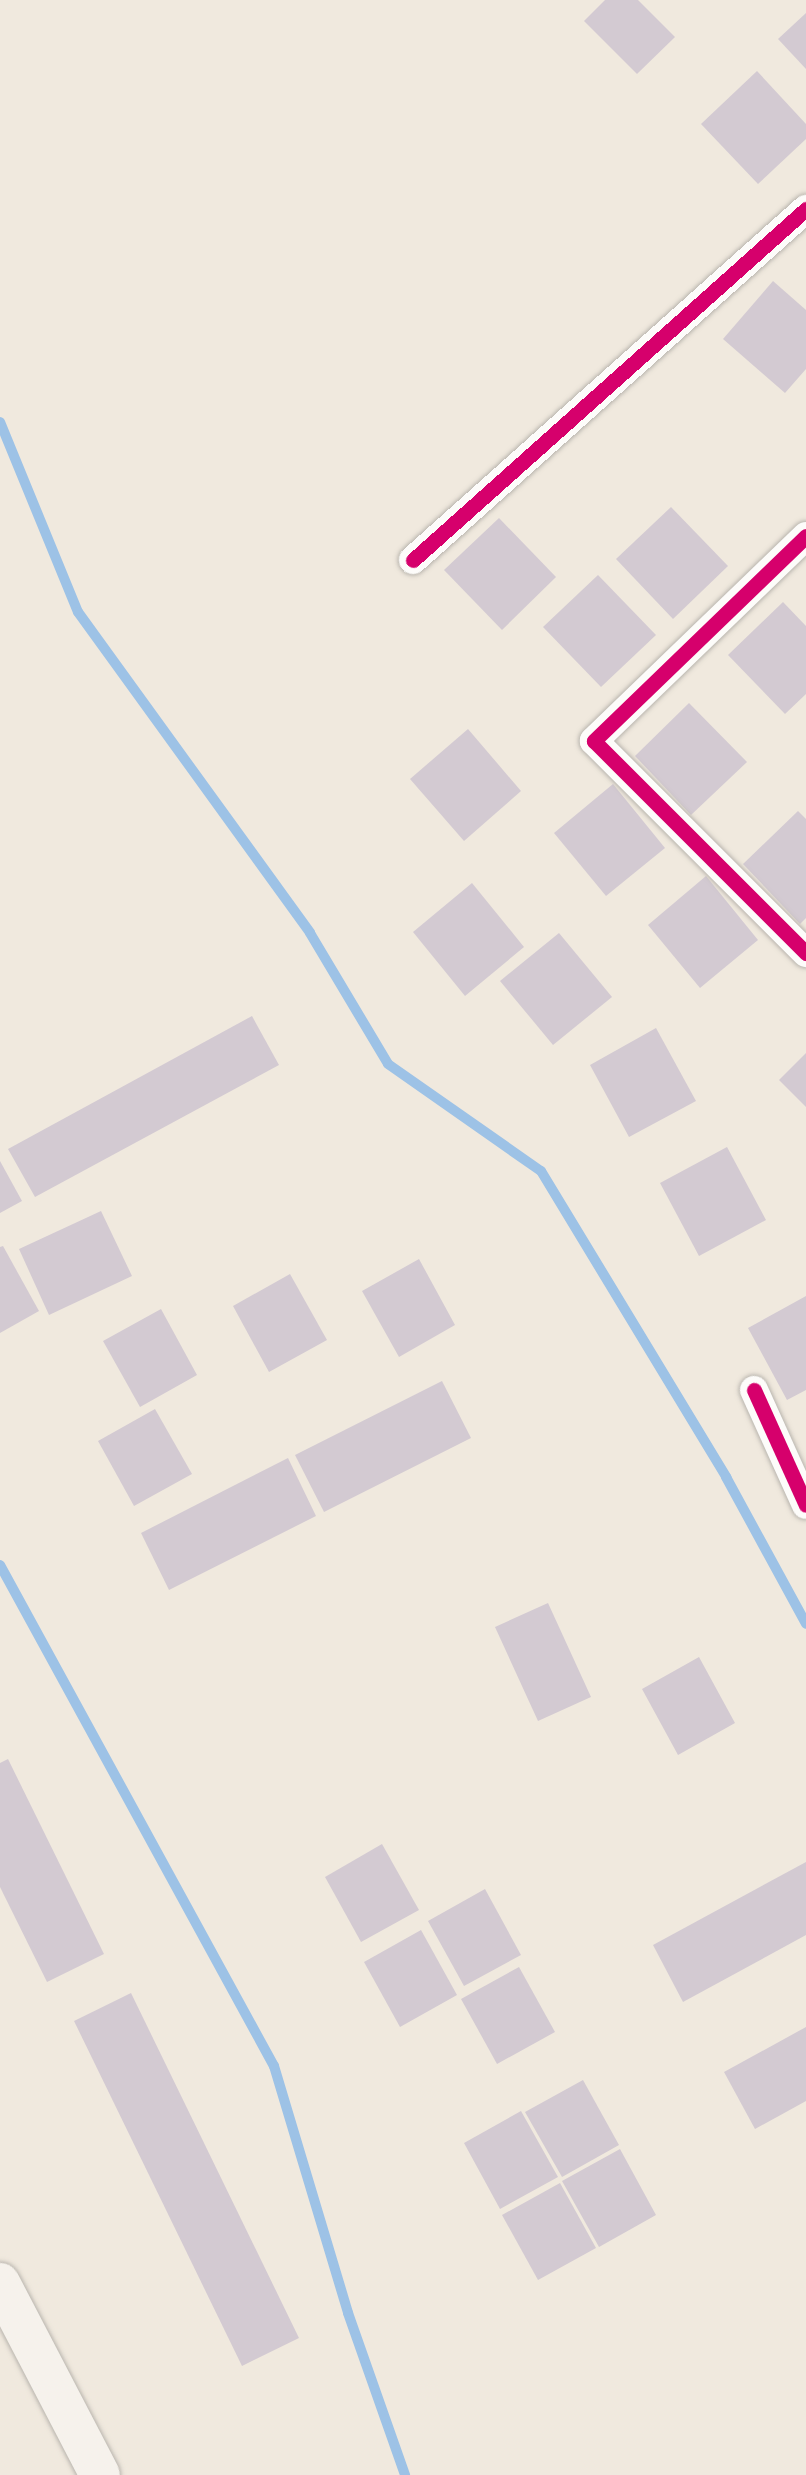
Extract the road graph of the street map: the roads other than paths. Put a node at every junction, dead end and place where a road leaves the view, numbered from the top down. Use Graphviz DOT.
graph roads {
  1 [pos="806,209"];
  2 [pos="806,536"];
  3 [pos="413,560"];
  4 [pos="806,952"];
  5 [pos="754,1390"];
  6 [pos="806,1505"];
  7 [pos="0,2283"];
  8 [pos="100,2475"];
  1 -- 3 [label="street"];
  2 -- 4 [label="street"];
  5 -- 6 [label="street"];
  7 -- 8 [label="main road"];
}
